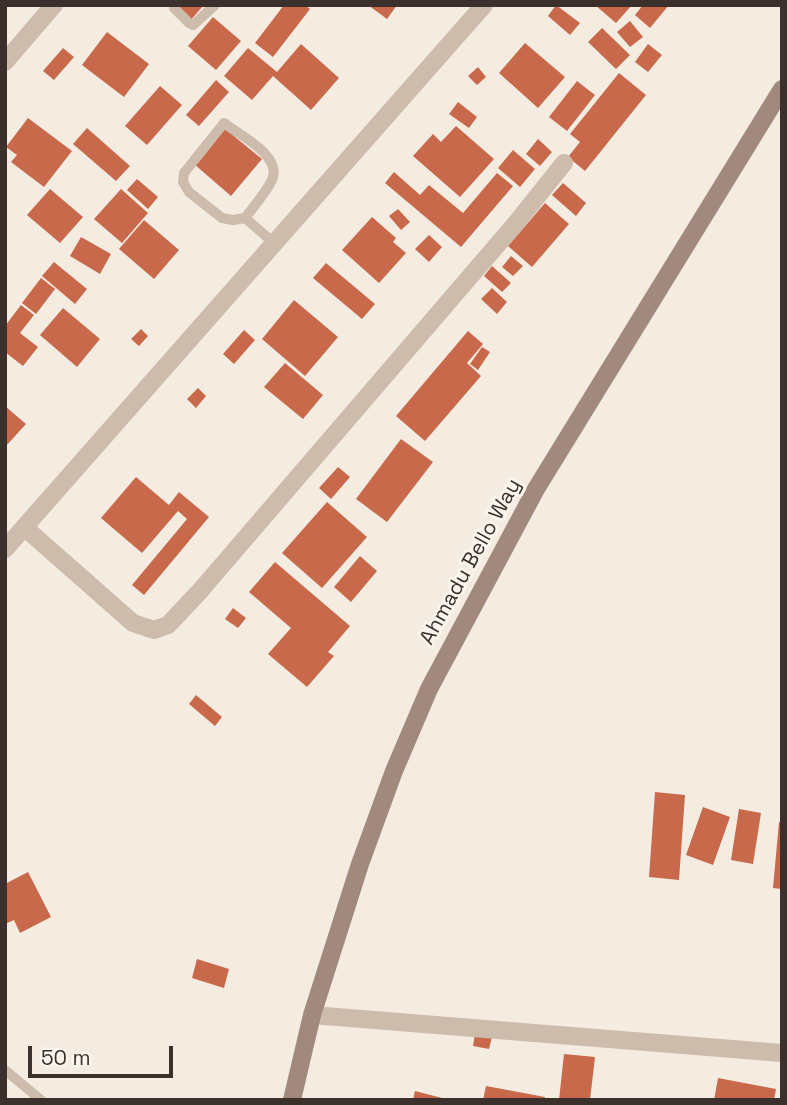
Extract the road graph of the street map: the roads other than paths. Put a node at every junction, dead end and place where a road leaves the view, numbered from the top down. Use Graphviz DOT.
graph roads {
  1 [pos="54,5"];
  2 [pos="215,5"];
  3 [pos="484,5"];
  4 [pos="174,8"];
  5 [pos="5,62"];
  6 [pos="782,89"];
  7 [pos="564,163"];
  8 [pos="245,218"];
  9 [pos="274,243"];
  10 [pos="24,527"];
  11 [pos="5,549"];
  12 [pos="312,1015"];
  13 [pos="782,1053"];
  14 [pos="5,1070"];
  15 [pos="41,1100"];
  16 [pos="292,1100"];
  1 -- 5 [label="street"];
  2 -- 4 [label="lane"];
  3 -- 9 [label="street"];
  6 -- 12 [label="main road, Ahmadu Bello Way"];
  7 -- 10 [label="street"];
  8 -- 8 [label="lane"];
  8 -- 9 [label="lane"];
  9 -- 10 [label="street"];
  10 -- 11 [label="street"];
  12 -- 13 [label="street"];
  12 -- 16 [label="main road, Ahmadu Bello Way"];
  14 -- 15 [label="lane"];
}
